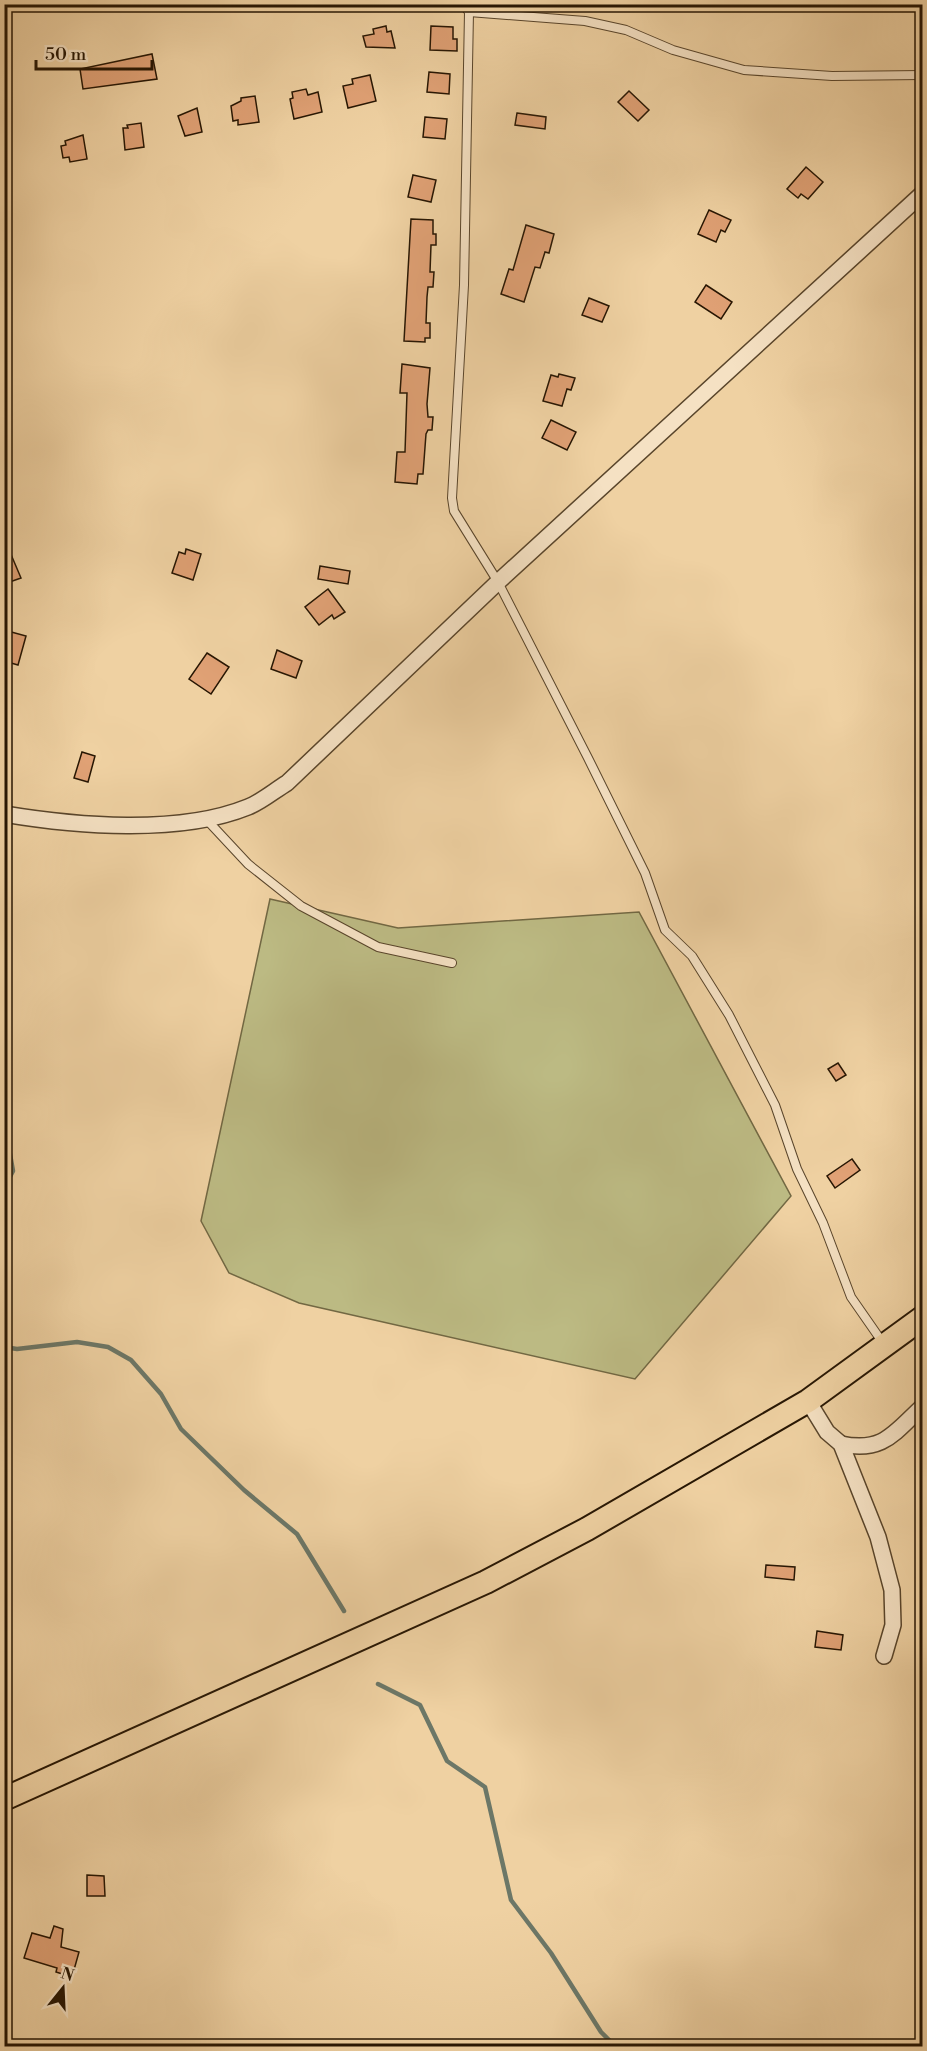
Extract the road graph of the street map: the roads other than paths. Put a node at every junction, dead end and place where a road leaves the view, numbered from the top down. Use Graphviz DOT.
graph roads {
  1 [pos="463,4"];
  2 [pos="469,12"];
  3 [pos="922,75"];
  4 [pos="922,194"];
  5 [pos="498,582"];
  6 [pos="4,814"];
  7 [pos="205,818"];
  8 [pos="452,963"];
  9 [pos="922,1318"];
  10 [pos="884,1344"];
  11 [pos="808,1401"];
  12 [pos="922,1407"];
  13 [pos="841,1444"];
  14 [pos="884,1656"];
  15 [pos="4,1799"];
  1 -- 2 [label="lane"];
  2 -- 3 [label="lane"];
  2 -- 5 [label="lane"];
  4 -- 5 [label="street"];
  5 -- 7 [label="street"];
  5 -- 10 [label="lane"];
  6 -- 7 [label="street"];
  7 -- 8 [label="lane"];
  9 -- 10 [label="main road"];
  10 -- 11 [label="main road"];
  11 -- 13 [label="street"];
  11 -- 15 [label="main road"];
  12 -- 13 [label="street"];
  13 -- 14 [label="street"];
}
